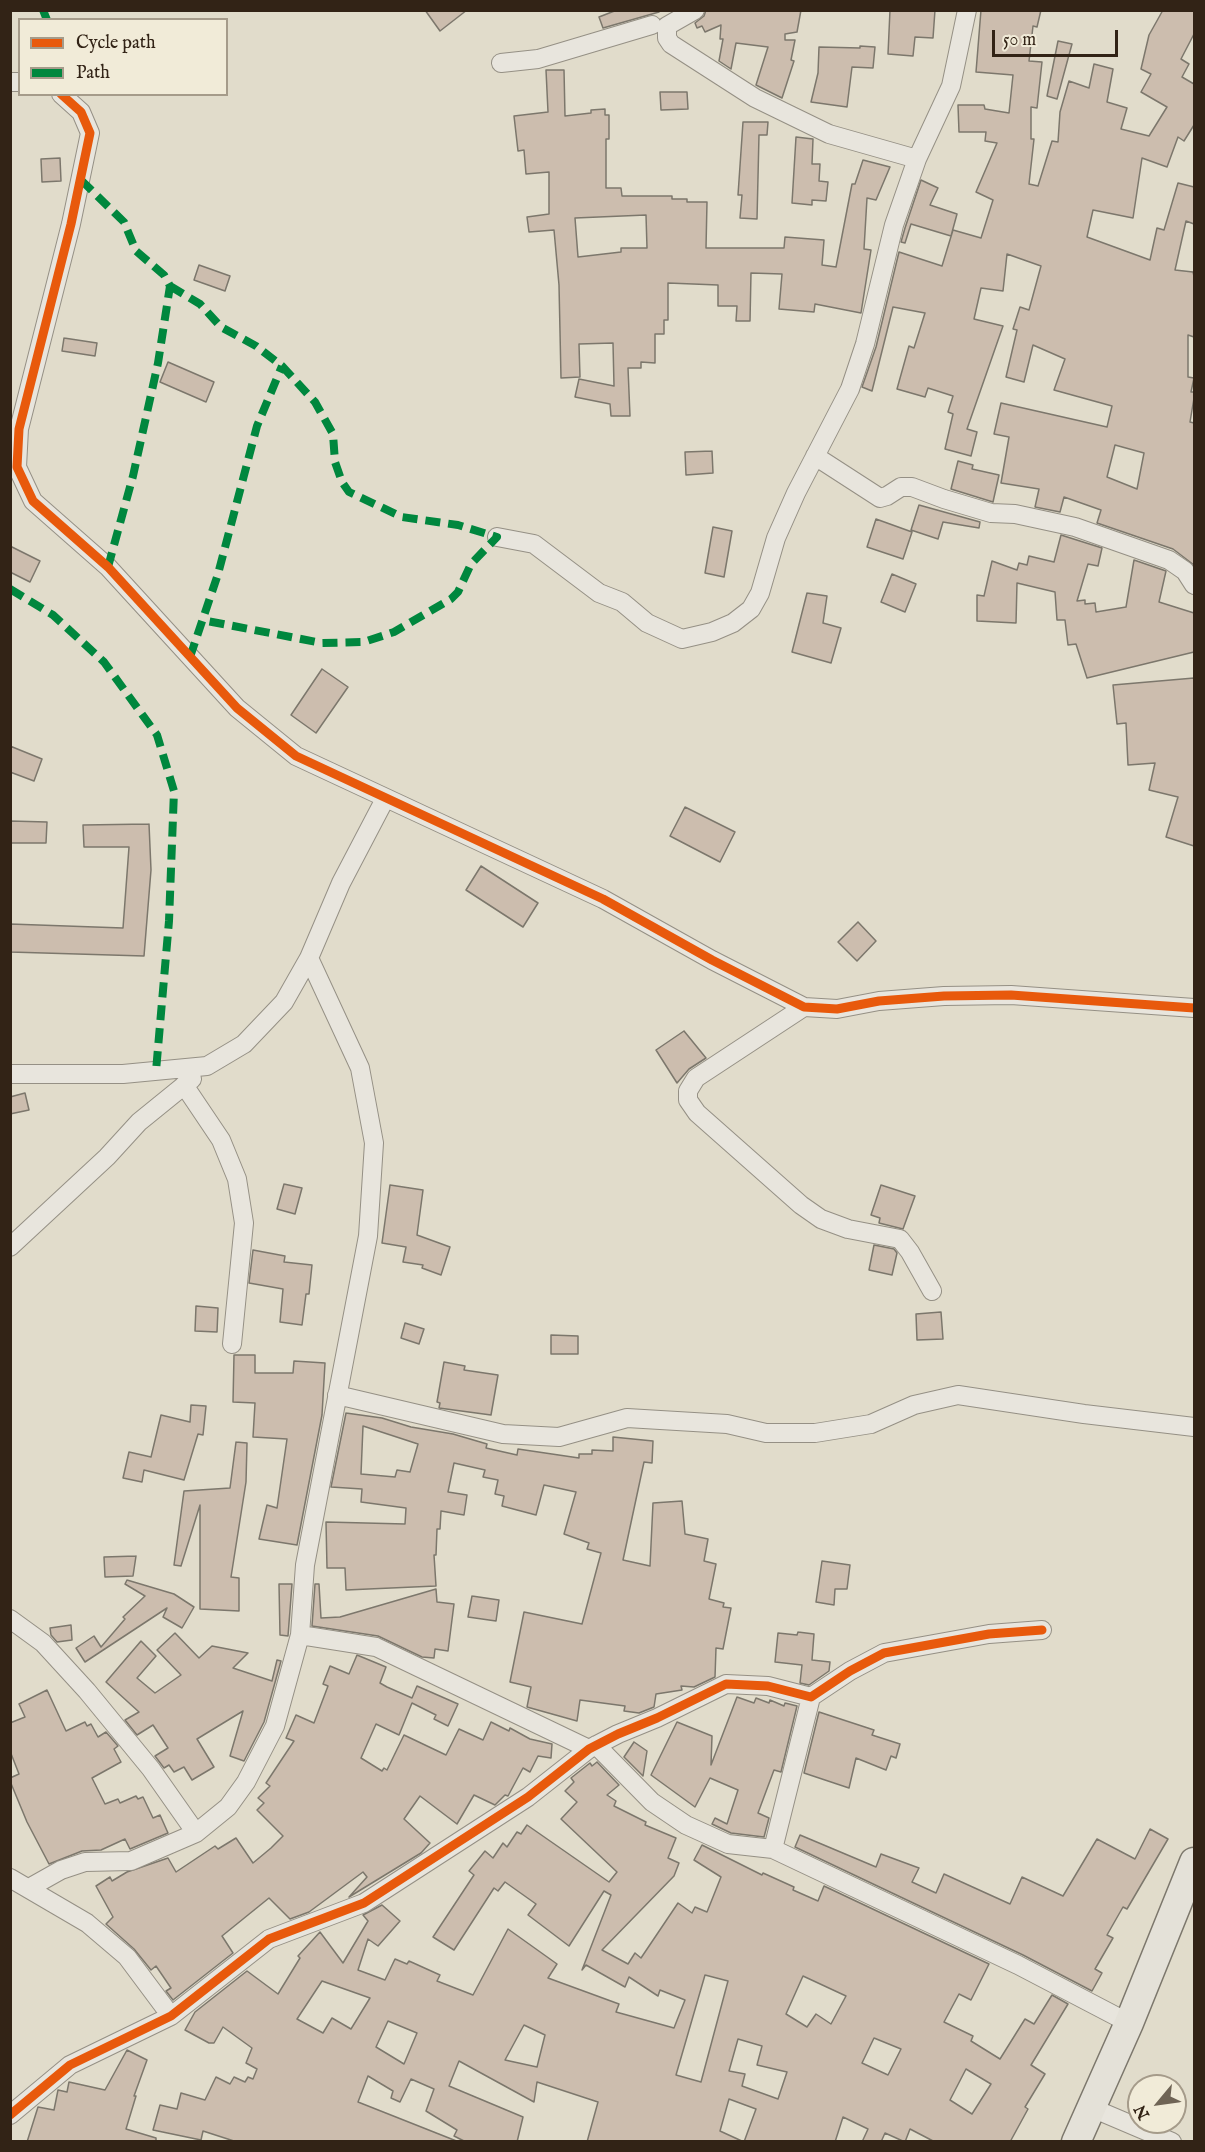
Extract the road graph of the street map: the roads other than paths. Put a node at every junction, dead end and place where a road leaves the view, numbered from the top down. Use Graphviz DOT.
graph roads {
  1 [pos="695,10"];
  2 [pos="967,10"];
  3 [pos="648,18"];
  4 [pos="667,38"];
  5 [pos="501,63"];
  6 [pos="63,96"];
  7 [pos="918,159"];
  8 [pos="815,456"];
  9 [pos="497,537"];
  10 [pos="1194,585"];
  11 [pos="385,799"];
  12 [pos="309,958"];
  13 [pos="804,1007"];
  14 [pos="1194,1008"];
  15 [pos="207,1066"];
  16 [pos="10,1074"];
  17 [pos="183,1085"];
  18 [pos="10,1247"];
  19 [pos="932,1291"];
  20 [pos="232,1344"];
  21 [pos="337,1395"];
  22 [pos="1194,1427"];
  23 [pos="10,1620"];
  24 [pos="1042,1630"];
  25 [pos="300,1635"];
  26 [pos="811,1697"];
  27 [pos="593,1747"];
  28 [pos="196,1833"];
  29 [pos="773,1849"];
  30 [pos="1194,1862"];
  31 [pos="10,1878"];
  32 [pos="29,1888"];
  33 [pos="171,2016"];
  34 [pos="1129,2023"];
  35 [pos="1092,2108"];
  36 [pos="10,2115"];
  37 [pos="1076,2142"];
  38 [pos="1172,2142"];
  1 -- 4 [label="street"];
  2 -- 7 [label="street"];
  3 -- 4 [label="street"];
  3 -- 5 [label="street"];
  4 -- 7 [label="street"];
  6 -- 11 [label="street"];
  7 -- 8 [label="street"];
  8 -- 9 [label="street"];
  8 -- 10 [label="street"];
  11 -- 12 [label="street"];
  11 -- 13 [label="street"];
  12 -- 15 [label="street"];
  12 -- 21 [label="street"];
  13 -- 14 [label="street"];
  13 -- 19 [label="street"];
  15 -- 16 [label="street"];
  15 -- 17 [label="street"];
  17 -- 18 [label="street"];
  17 -- 20 [label="street"];
  21 -- 22 [label="street"];
  21 -- 25 [label="street"];
  23 -- 28 [label="street"];
  24 -- 26 [label="street"];
  25 -- 27 [label="street"];
  25 -- 28 [label="street"];
  26 -- 27 [label="street"];
  26 -- 29 [label="street"];
  27 -- 29 [label="street"];
  27 -- 33 [label="street"];
  28 -- 32 [label="street"];
  29 -- 34 [label="street"];
  30 -- 34 [label="highway"];
  31 -- 32 [label="street"];
  32 -- 33 [label="street"];
  33 -- 36 [label="street"];
  34 -- 35 [label="highway"];
  35 -- 37 [label="highway"];
  35 -- 38 [label="street"];
}
